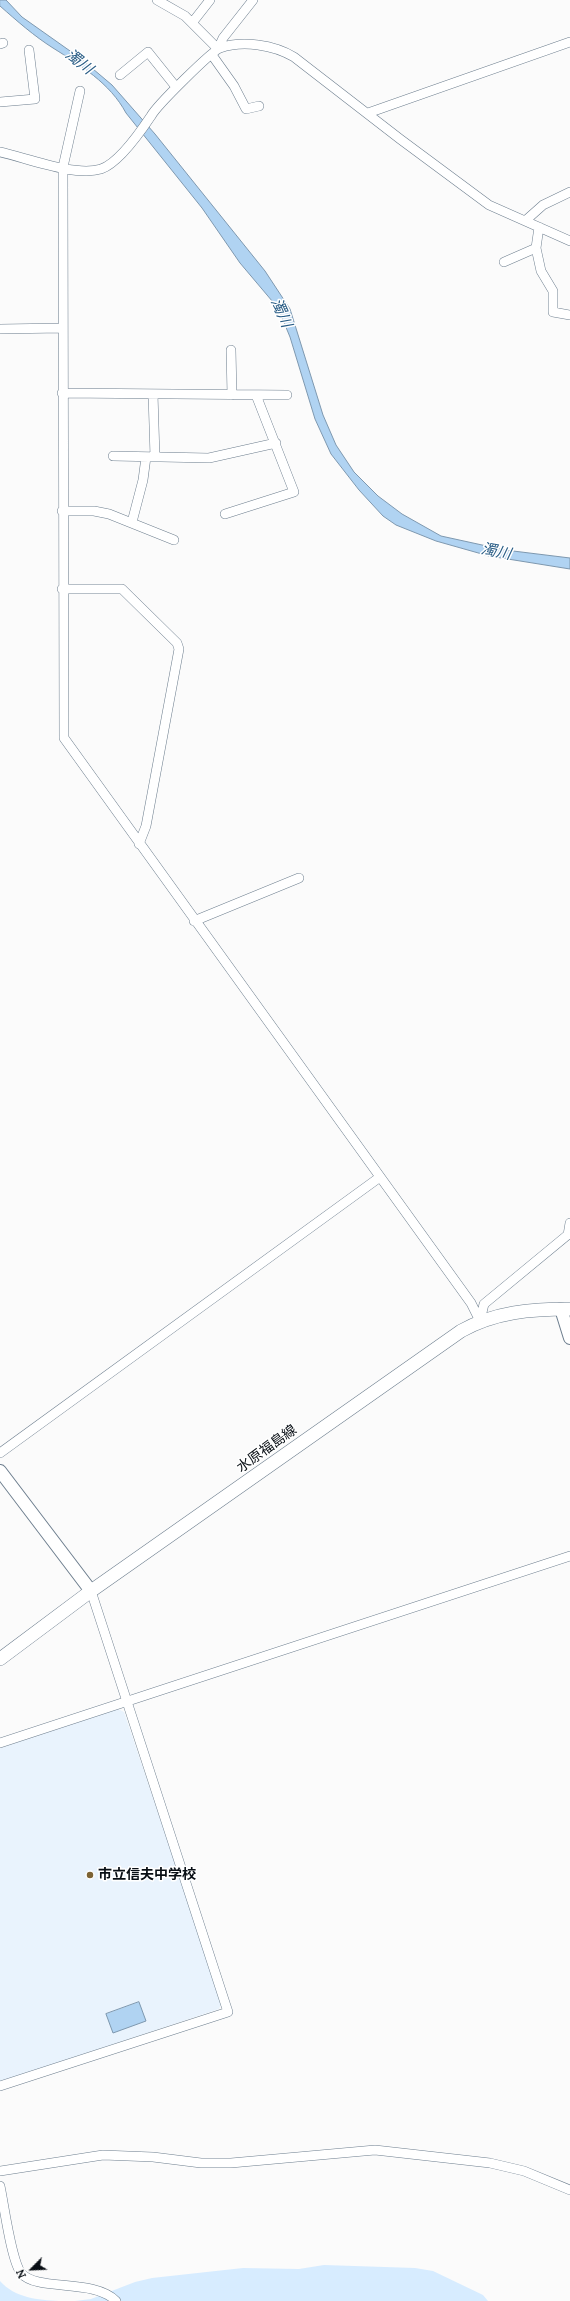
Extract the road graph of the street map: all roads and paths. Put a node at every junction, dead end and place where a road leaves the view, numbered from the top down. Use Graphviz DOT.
graph roads {
  1 [pos="157,0"];
  2 [pos="210,0"];
  3 [pos="253,0"];
  4 [pos="192,23"];
  5 [pos="570,42"];
  6 [pos="29,50"];
  7 [pos="215,52"];
  8 [pos="120,75"];
  9 [pos="176,88"];
  10 [pos="80,91"];
  11 [pos="0,102"];
  12 [pos="259,106"];
  13 [pos="368,113"];
  14 [pos="0,152"];
  15 [pos="63,167"];
  16 [pos="570,192"];
  17 [pos="525,221"];
  18 [pos="539,227"];
  19 [pos="570,241"];
  20 [pos="536,248"];
  21 [pos="504,262"];
  22 [pos="570,315"];
  23 [pos="62,328"];
  24 [pos="0,329"];
  25 [pos="231,350"];
  26 [pos="62,393"];
  27 [pos="153,394"];
  28 [pos="232,395"];
  29 [pos="256,395"];
  30 [pos="287,396"];
  31 [pos="276,444"];
  32 [pos="113,456"];
  33 [pos="150,457"];
  34 [pos="62,511"];
  35 [pos="225,514"];
  36 [pos="132,522"];
  37 [pos="174,540"];
  38 [pos="62,589"];
  39 [pos="139,844"];
  40 [pos="299,878"];
  41 [pos="194,921"];
  42 [pos="380,1177"];
  43 [pos="570,1223"];
  44 [pos="569,1234"];
  45 [pos="565,1309"];
  46 [pos="480,1321"];
  47 [pos="570,1338"];
  48 [pos="0,1453"];
  49 [pos="0,1471"];
  50 [pos="570,1556"];
  51 [pos="91,1592"];
  52 [pos="0,1659"];
  53 [pos="128,1702"];
  54 [pos="0,1743"];
  55 [pos="0,2086"];
  56 [pos="0,2171"];
  57 [pos="0,2186"];
  58 [pos="570,2190"];
  59 [pos="116,2301"];
  1 -- 4 [label="street"];
  2 -- 4 [label="street"];
  3 -- 7 [label="street"];
  4 -- 7 [label="street"];
  5 -- 13 [label="street"];
  6 -- 11 [label="street"];
  7 -- 9 [label="street"];
  7 -- 12 [label="street"];
  7 -- 13 [label="street"];
  8 -- 9 [label="street"];
  9 -- 15 [label="street"];
  10 -- 15 [label="street"];
  13 -- 17 [label="street"];
  14 -- 15 [label="street"];
  15 -- 23 [label="street"];
  16 -- 17 [label="street"];
  17 -- 18 [label="street"];
  18 -- 19 [label="street"];
  18 -- 20 [label="street"];
  20 -- 21 [label="street"];
  20 -- 22 [label="street"];
  23 -- 24 [label="street"];
  23 -- 26 [label="street"];
  25 -- 28 [label="street"];
  26 -- 27 [label="street"];
  26 -- 34 [label="street"];
  27 -- 28 [label="street"];
  27 -- 33 [label="street"];
  28 -- 29 [label="street"];
  29 -- 30 [label="street"];
  29 -- 31 [label="street"];
  31 -- 33 [label="street"];
  31 -- 35 [label="street"];
  32 -- 33 [label="street"];
  33 -- 36 [label="street"];
  34 -- 36 [label="street"];
  34 -- 38 [label="street"];
  36 -- 37 [label="street"];
  38 -- 39 [label="street"];
  38 -- 39 [label="street"];
  39 -- 41 [label="street"];
  40 -- 41 [label="street"];
  41 -- 42 [label="street"];
  42 -- 46 [label="street"];
  42 -- 48 [label="street"];
  43 -- 44 [label="street"];
  44 -- 46 [label="street"];
  45 -- 46 [label="main road, 水原福島線"];
  45 -- 47 [label="street"];
  46 -- 51 [label="main road, 水原福島線"];
  49 -- 51 [label="street"];
  50 -- 53 [label="street"];
  51 -- 52 [label="main road, 水原福島線"];
  51 -- 53 [label="street"];
  53 -- 54 [label="street"];
  53 -- 55 [label="street"];
  56 -- 58 [label="street"];
  57 -- 59 [label="street"];
}
